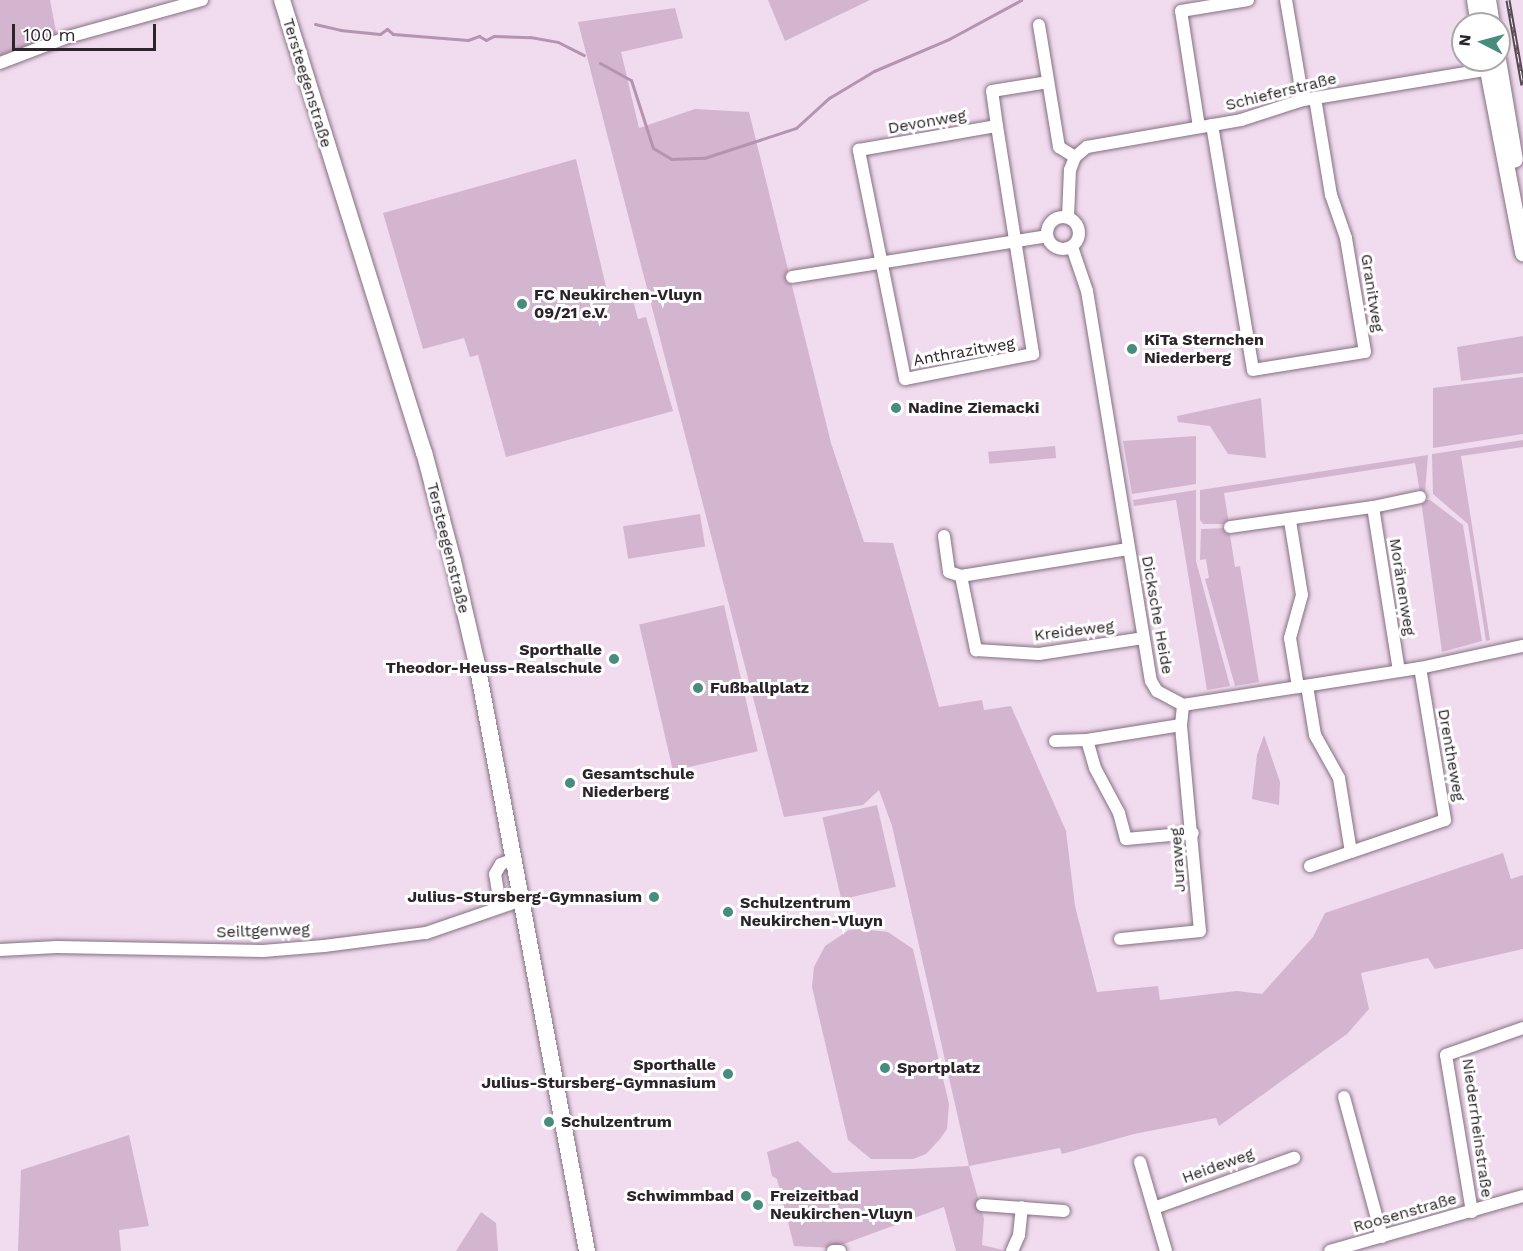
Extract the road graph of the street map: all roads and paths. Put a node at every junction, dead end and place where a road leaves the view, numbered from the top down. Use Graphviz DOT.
graph roads {
  1 [pos="202,0"];
  2 [pos="282,0"];
  3 [pos="1248,0"];
  4 [pos="1286,0"];
  5 [pos="1039,25"];
  6 [pos="0,63"];
  7 [pos="1451,72"];
  8 [pos="1494,72"];
  9 [pos="1495,72"];
  10 [pos="1048,82"];
  11 [pos="1309,99"];
  12 [pos="997,126"];
  13 [pos="1206,126"];
  14 [pos="1075,157"];
  15 [pos="1523,203"];
  16 [pos="1068,217"];
  17 [pos="1047,236"];
  18 [pos="1016,241"];
  19 [pos="1072,247"];
  20 [pos="1523,253"];
  21 [pos="879,262"];
  22 [pos="792,277"];
  23 [pos="1420,496"];
  24 [pos="1373,507"];
  25 [pos="1290,521"];
  26 [pos="1230,527"];
  27 [pos="944,536"];
  28 [pos="1128,549"];
  29 [pos="961,576"];
  30 [pos="1143,638"];
  31 [pos="1523,646"];
  32 [pos="1420,669"];
  33 [pos="1399,671"];
  34 [pos="1302,687"];
  35 [pos="1183,705"];
  36 [pos="1181,725"];
  37 [pos="1087,740"];
  38 [pos="1055,741"];
  39 [pos="1193,833"];
  40 [pos="1352,852"];
  41 [pos="514,859"];
  42 [pos="1310,866"];
  43 [pos="522,900"];
  44 [pos="500,905"];
  45 [pos="1120,939"];
  46 [pos="0,950"];
  47 [pos="1523,1028"];
  48 [pos="1344,1097"];
  49 [pos="1294,1158"];
  50 [pos="1140,1162"];
  51 [pos="1523,1196"];
  52 [pos="982,1205"];
  53 [pos="1022,1207"];
  54 [pos="1154,1208"];
  55 [pos="1064,1211"];
  56 [pos="1472,1212"];
  57 [pos="1382,1237"];
  58 [pos="587,1251"];
  59 [pos="833,1251"];
  60 [pos="840,1251"];
  61 [pos="1012,1251"];
  62 [pos="1166,1251"];
  63 [pos="1330,1251"];
  1 -- 6 [label="street"];
  2 -- 41 [label="street, Tersteegenstraße"];
  3 -- 13 [label="street"];
  4 -- 11 [label="street"];
  5 -- 10 [label="street"];
  7 -- 11 [label="street, Schieferstraße"];
  8 -- 20 [label="street"];
  9 -- 15 [label="street"];
  10 -- 12 [label="street"];
  10 -- 14 [label="street"];
  11 -- 13 [label="street, Schieferstraße"];
  11 -- 13 [label="street, Granitweg"];
  12 -- 18 [label="street"];
  12 -- 21 [label="street, Devonweg"];
  13 -- 14 [label="street, Schieferstraße"];
  14 -- 16 [label="street"];
  16 -- 17 [label="street"];
  16 -- 19 [label="street, Dicksche Heide"];
  17 -- 18 [label="street"];
  17 -- 19 [label="street"];
  18 -- 21 [label="street"];
  18 -- 21 [label="street, Anthrazitweg"];
  19 -- 28 [label="street, Dicksche Heide"];
  21 -- 22 [label="street"];
  23 -- 24 [label="street"];
  24 -- 25 [label="street"];
  24 -- 33 [label="street, Moränenweg"];
  25 -- 26 [label="street"];
  25 -- 34 [label="street"];
  27 -- 29 [label="street, Kreideweg"];
  28 -- 29 [label="street"];
  28 -- 30 [label="street, Dicksche Heide"];
  29 -- 30 [label="street, Kreideweg"];
  30 -- 35 [label="street, Dicksche Heide"];
  31 -- 32 [label="street"];
  32 -- 33 [label="street"];
  32 -- 40 [label="street, Drentheweg"];
  33 -- 34 [label="street"];
  34 -- 35 [label="street"];
  34 -- 40 [label="street"];
  35 -- 36 [label="street, Juraweg"];
  36 -- 37 [label="street"];
  36 -- 39 [label="street, Juraweg"];
  37 -- 38 [label="street"];
  37 -- 39 [label="street"];
  39 -- 45 [label="street, Juraweg"];
  40 -- 42 [label="street, Drentheweg"];
  41 -- 43 [label="street, Tersteegenstraße"];
  41 -- 44 [label="street"];
  43 -- 44 [label="street, Seiltgenweg"];
  43 -- 58 [label="street, Tersteegenstraße"];
  44 -- 46 [label="street, Seiltgenweg"];
  47 -- 56 [label="street, Niederrheinstraße"];
  48 -- 57 [label="street"];
  49 -- 54 [label="street, Heideweg"];
  50 -- 54 [label="street"];
  51 -- 56 [label="street, Roosenstraße"];
  52 -- 53 [label="street"];
  53 -- 55 [label="street"];
  53 -- 61 [label="street"];
  54 -- 62 [label="street"];
  56 -- 57 [label="street, Roosenstraße"];
  57 -- 63 [label="street, Roosenstraße"];
  59 -- 60 [label="street"];
}
